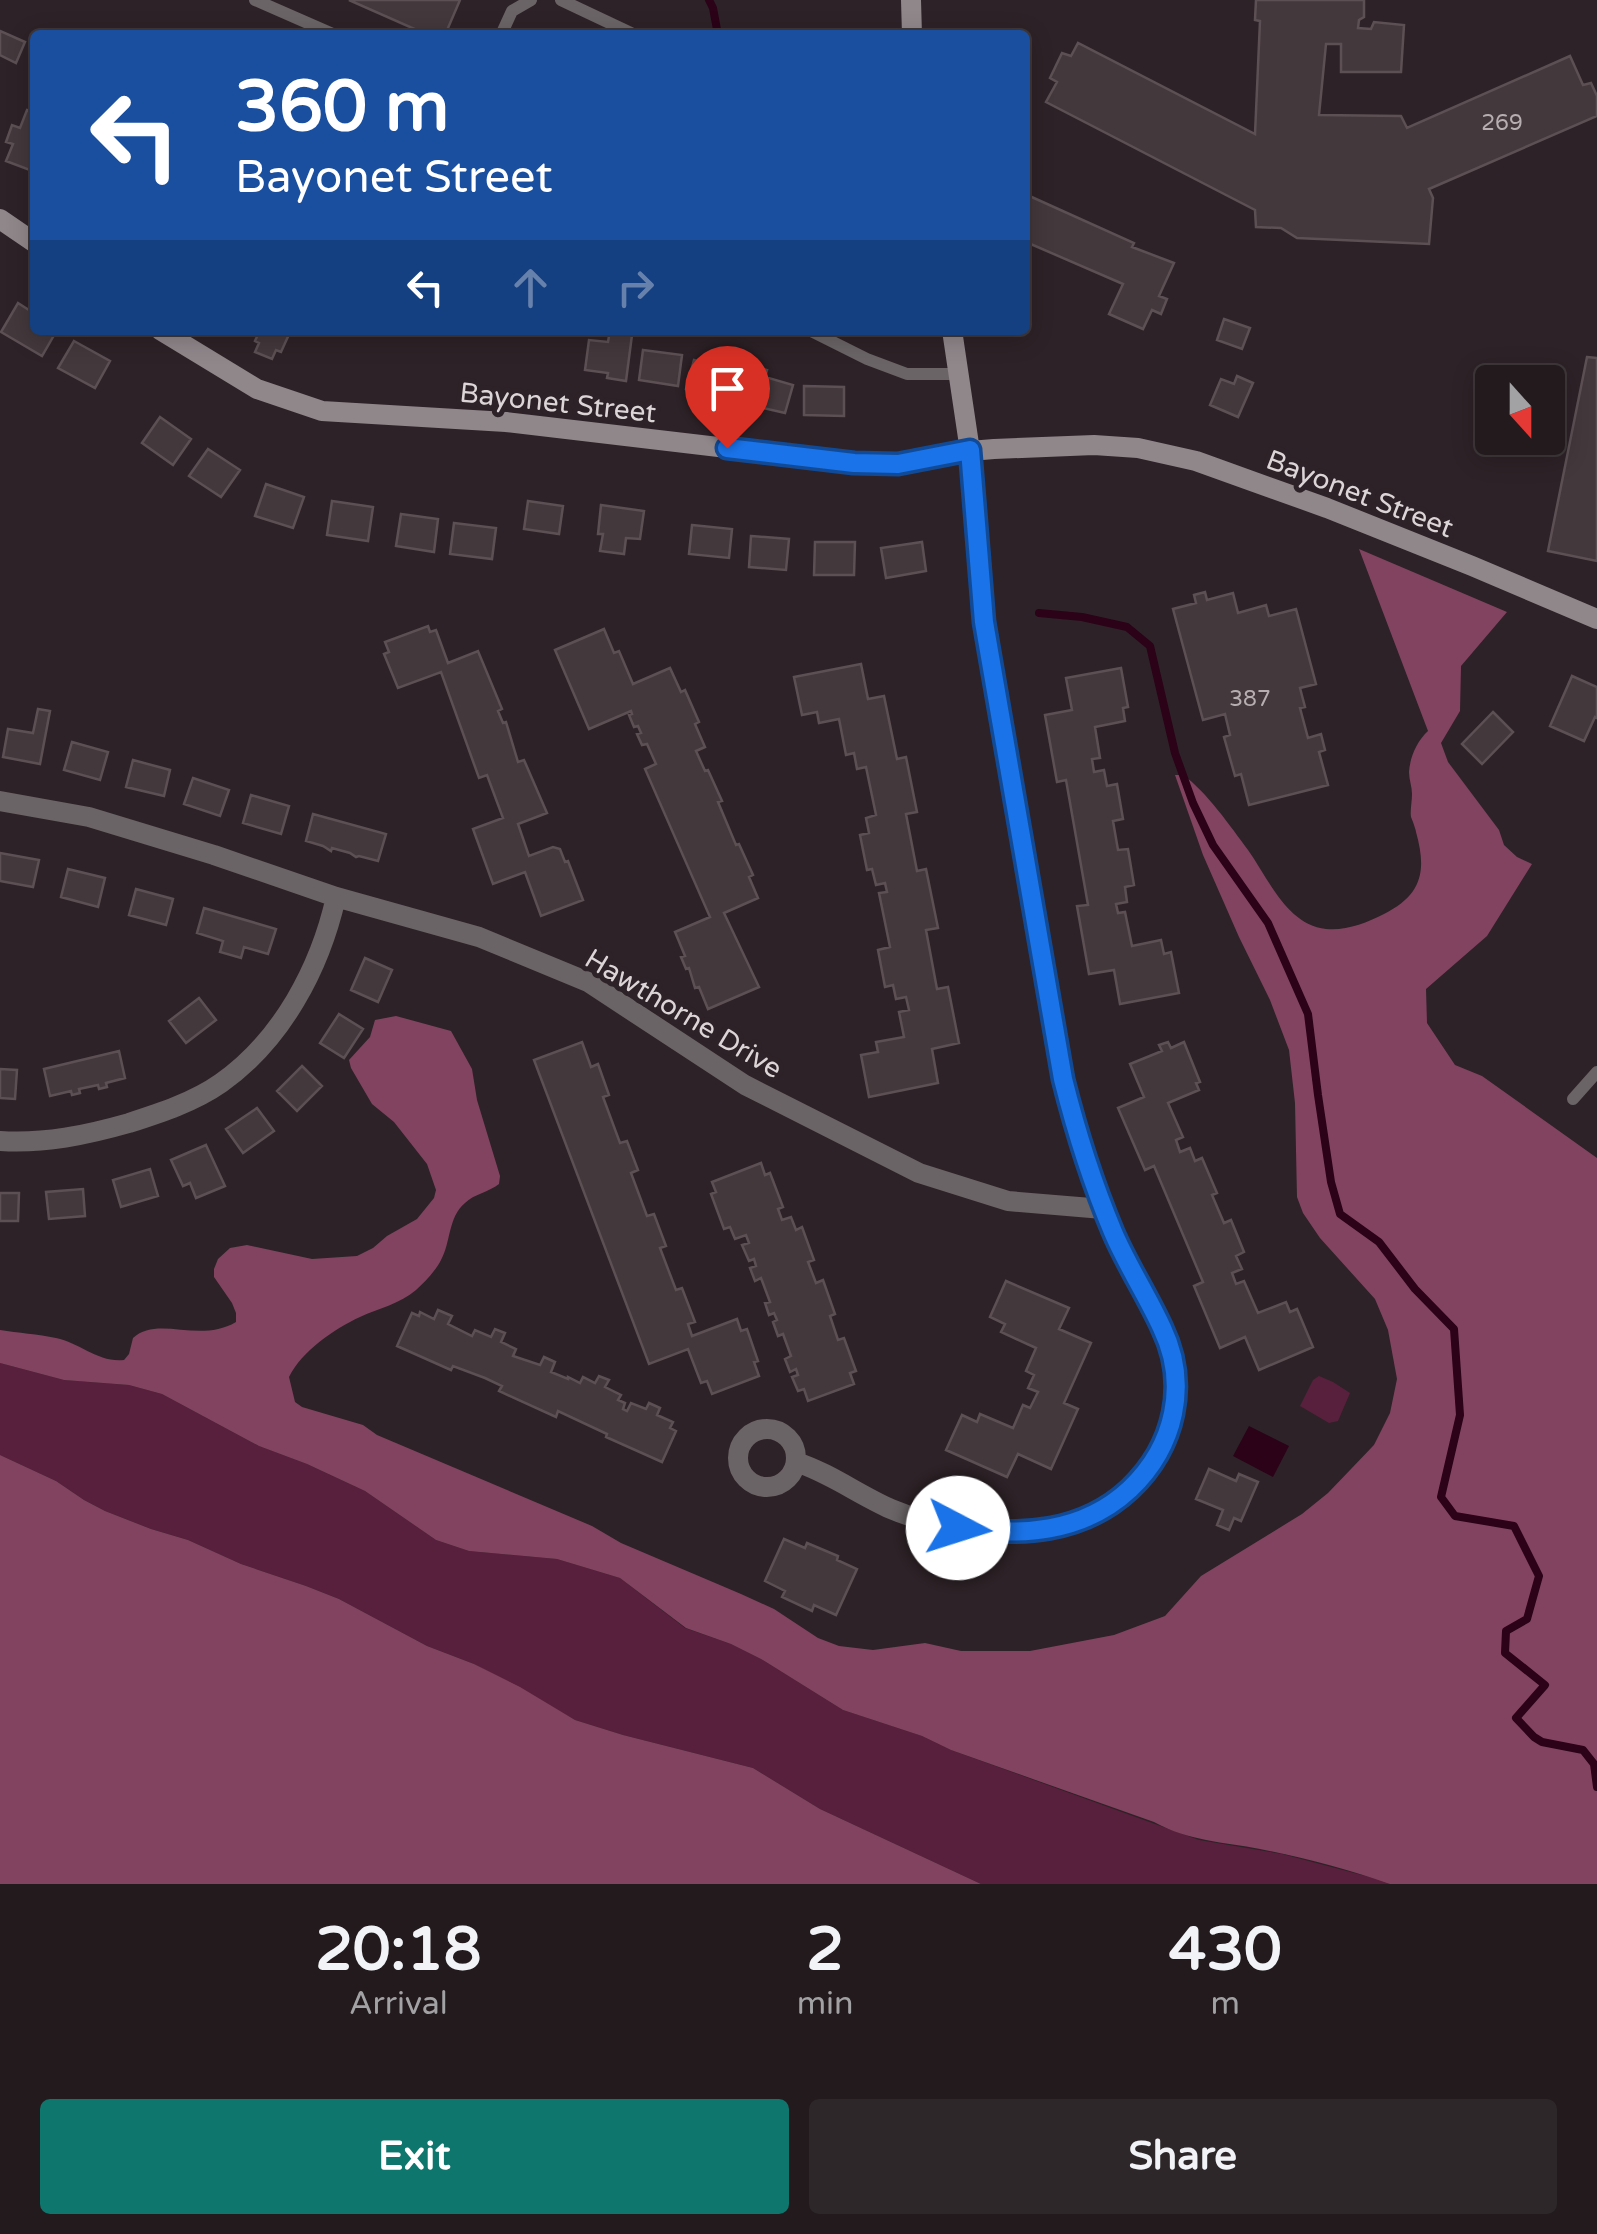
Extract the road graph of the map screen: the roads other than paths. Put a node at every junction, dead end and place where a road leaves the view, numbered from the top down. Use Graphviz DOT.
graph roads {
  1 [pos="255,0"];
  2 [pos="531,0"];
  3 [pos="561,0"];
  4 [pos="911,0"];
  5 [pos="324,30"];
  6 [pos="502,30"];
  7 [pos="624,30"];
  8 [pos="912,30"];
  9 [pos="0,219"];
  10 [pos="30,240"];
  11 [pos="168,335"];
  12 [pos="819,335"];
  13 [pos="950,335"];
  14 [pos="959,374"];
  15 [pos="970,450"];
  16 [pos="1597,620"];
  17 [pos="0,801"];
  18 [pos="336,896"];
  19 [pos="1597,1072"];
  20 [pos="1573,1099"];
  21 [pos="0,1141"];
  22 [pos="1104,1209"];
  23 [pos="796,1462"];
  1 -- 5 [label="lane"];
  2 -- 6 [label="lane"];
  3 -- 7 [label="lane"];
  4 -- 8 [label="street"];
  9 -- 10 [label="street"];
  11 -- 15 [label="street, Bayonet Street"];
  12 -- 14 [label="lane"];
  13 -- 14 [label="street"];
  14 -- 15 [label="street"];
  15 -- 16 [label="street, Bayonet Street"];
  15 -- 22 [label="street"];
  17 -- 18 [label="street, Hawthorne Drive"];
  18 -- 21 [label="street"];
  18 -- 22 [label="street, Hawthorne Drive"];
  19 -- 20 [label="lane"];
  22 -- 23 [label="street"];
}
